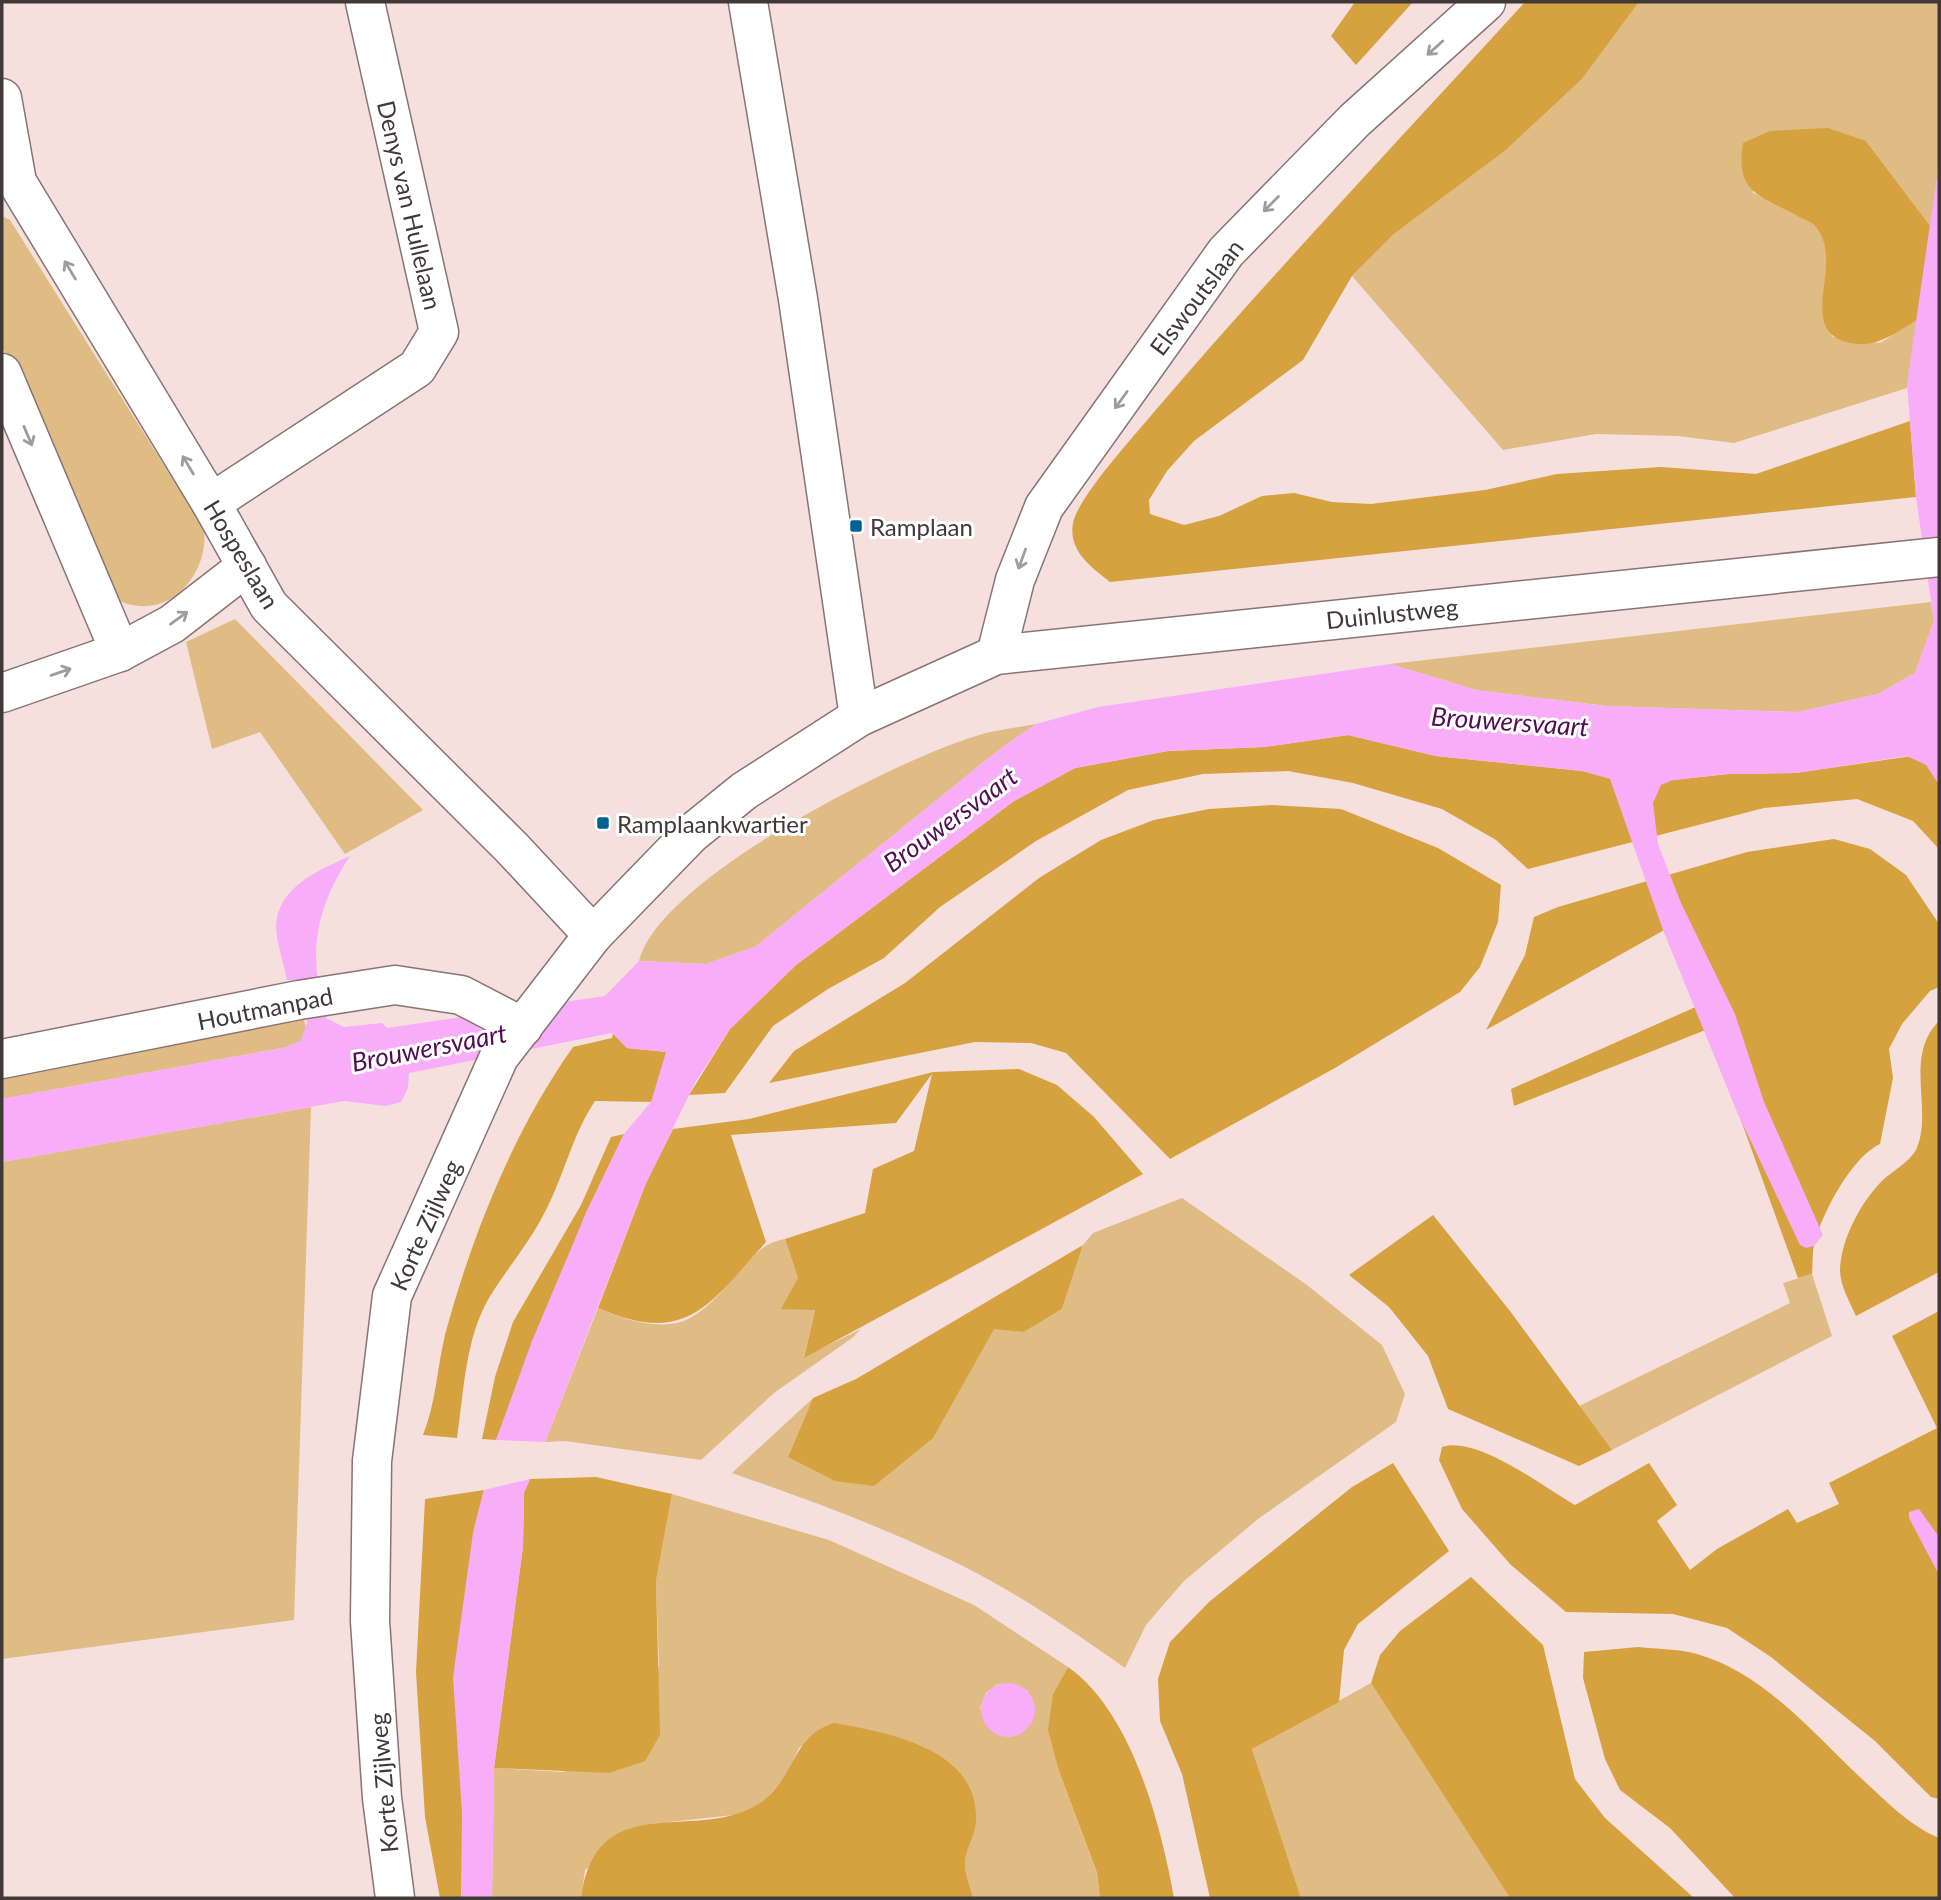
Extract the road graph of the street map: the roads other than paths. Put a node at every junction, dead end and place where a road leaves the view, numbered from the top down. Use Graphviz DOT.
graph roads {
  1 [pos="365,2"];
  2 [pos="748,2"];
  3 [pos="1486,2"];
  4 [pos="2,98"];
  5 [pos="9,183"];
  6 [pos="2,373"];
  7 [pos="211,503"];
  8 [pos="1922,559"];
  9 [pos="247,566"];
  10 [pos="120,652"];
  11 [pos="996,655"];
  12 [pos="2,693"];
  13 [pos="859,718"];
  14 [pos="593,935"];
  15 [pos="519,1013"];
  16 [pos="2,1059"];
  17 [pos="395,1898"];
  1 -- 7 [label="street, Denys van Hullelaan"];
  2 -- 13 [label="street"];
  3 -- 11 [label="street, Elswoutslaan, one-way"];
  4 -- 5 [label="street, Hospeslaan"];
  7 -- 5 [label="street, Hospeslaan, one-way"];
  6 -- 10 [label="street, one-way"];
  7 -- 9 [label="street, Hospeslaan"];
  8 -- 11 [label="street, Duinlustweg"];
  10 -- 9 [label="street, one-way"];
  9 -- 14 [label="street, Hospeslaan"];
  12 -- 10 [label="street, one-way"];
  11 -- 13 [label="street, Duinlustweg"];
  13 -- 14 [label="street, Korte Zijlweg"];
  14 -- 15 [label="street, Korte Zijlweg"];
  15 -- 16 [label="street, Houtmanpad"];
  15 -- 17 [label="street, Korte Zijlweg"];
}
